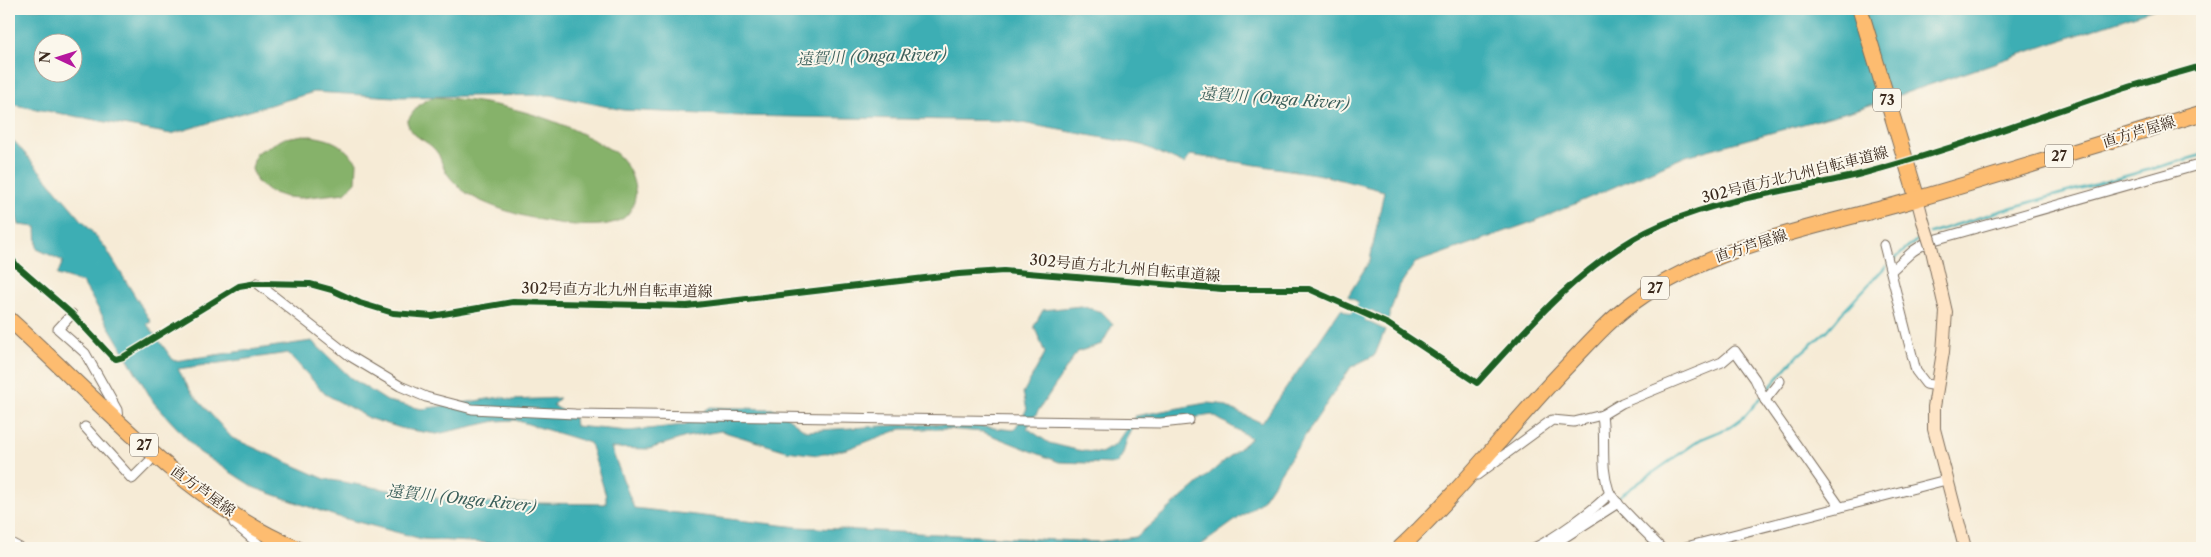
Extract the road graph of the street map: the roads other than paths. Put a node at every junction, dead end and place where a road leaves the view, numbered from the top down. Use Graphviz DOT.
graph roads {
  1 [pos="1860,9"];
  2 [pos="2202,113"];
  3 [pos="2202,164"];
  4 [pos="1916,194"];
  5 [pos="1884,245"];
  6 [pos="1891,271"];
  7 [pos="258,283"];
  8 [pos="72,314"];
  9 [pos="9,320"];
  10 [pos="1780,381"];
  11 [pos="1936,386"];
  12 [pos="1763,396"];
  13 [pos="1602,415"];
  14 [pos="118,420"];
  15 [pos="1189,420"];
  16 [pos="85,428"];
  17 [pos="149,462"];
  18 [pos="1946,480"];
  19 [pos="1462,485"];
  20 [pos="1614,498"];
  21 [pos="1840,506"];
  22 [pos="232,514"];
  23 [pos="9,542"];
  24 [pos="20,548"];
  25 [pos="263,548"];
  26 [pos="296,548"];
  27 [pos="1400,548"];
  28 [pos="1534,548"];
  29 [pos="1548,548"];
  30 [pos="1661,548"];
  31 [pos="1682,548"];
  32 [pos="1965,548"];
  1 -- 4 [label="main road, 73"];
  2 -- 4 [label="main road, 直方芦屋線 / 27"];
  3 -- 6 [label="street"];
  4 -- 11 [label="street, bridge"];
  4 -- 19 [label="main road, 直方芦屋線 / 27"];
  5 -- 6 [label="street"];
  6 -- 11 [label="street"];
  7 -- 15 [label="street"];
  8 -- 14 [label="street"];
  9 -- 14 [label="main road, 直方芦屋線 / 27"];
  10 -- 12 [label="street"];
  11 -- 18 [label="street"];
  12 -- 13 [label="street"];
  12 -- 21 [label="street"];
  13 -- 19 [label="street"];
  13 -- 20 [label="street"];
  14 -- 22 [label="main road, 直方芦屋線 / 27"];
  16 -- 17 [label="street"];
  18 -- 21 [label="street"];
  18 -- 32 [label="street"];
  19 -- 27 [label="main road, 直方芦屋線 / 27"];
  20 -- 28 [label="street"];
  20 -- 29 [label="street"];
  20 -- 30 [label="street"];
  21 -- 31 [label="street"];
  22 -- 25 [label="street"];
  22 -- 26 [label="main road, 直方芦屋線 / 27"];
  23 -- 24 [label="street"];
}
